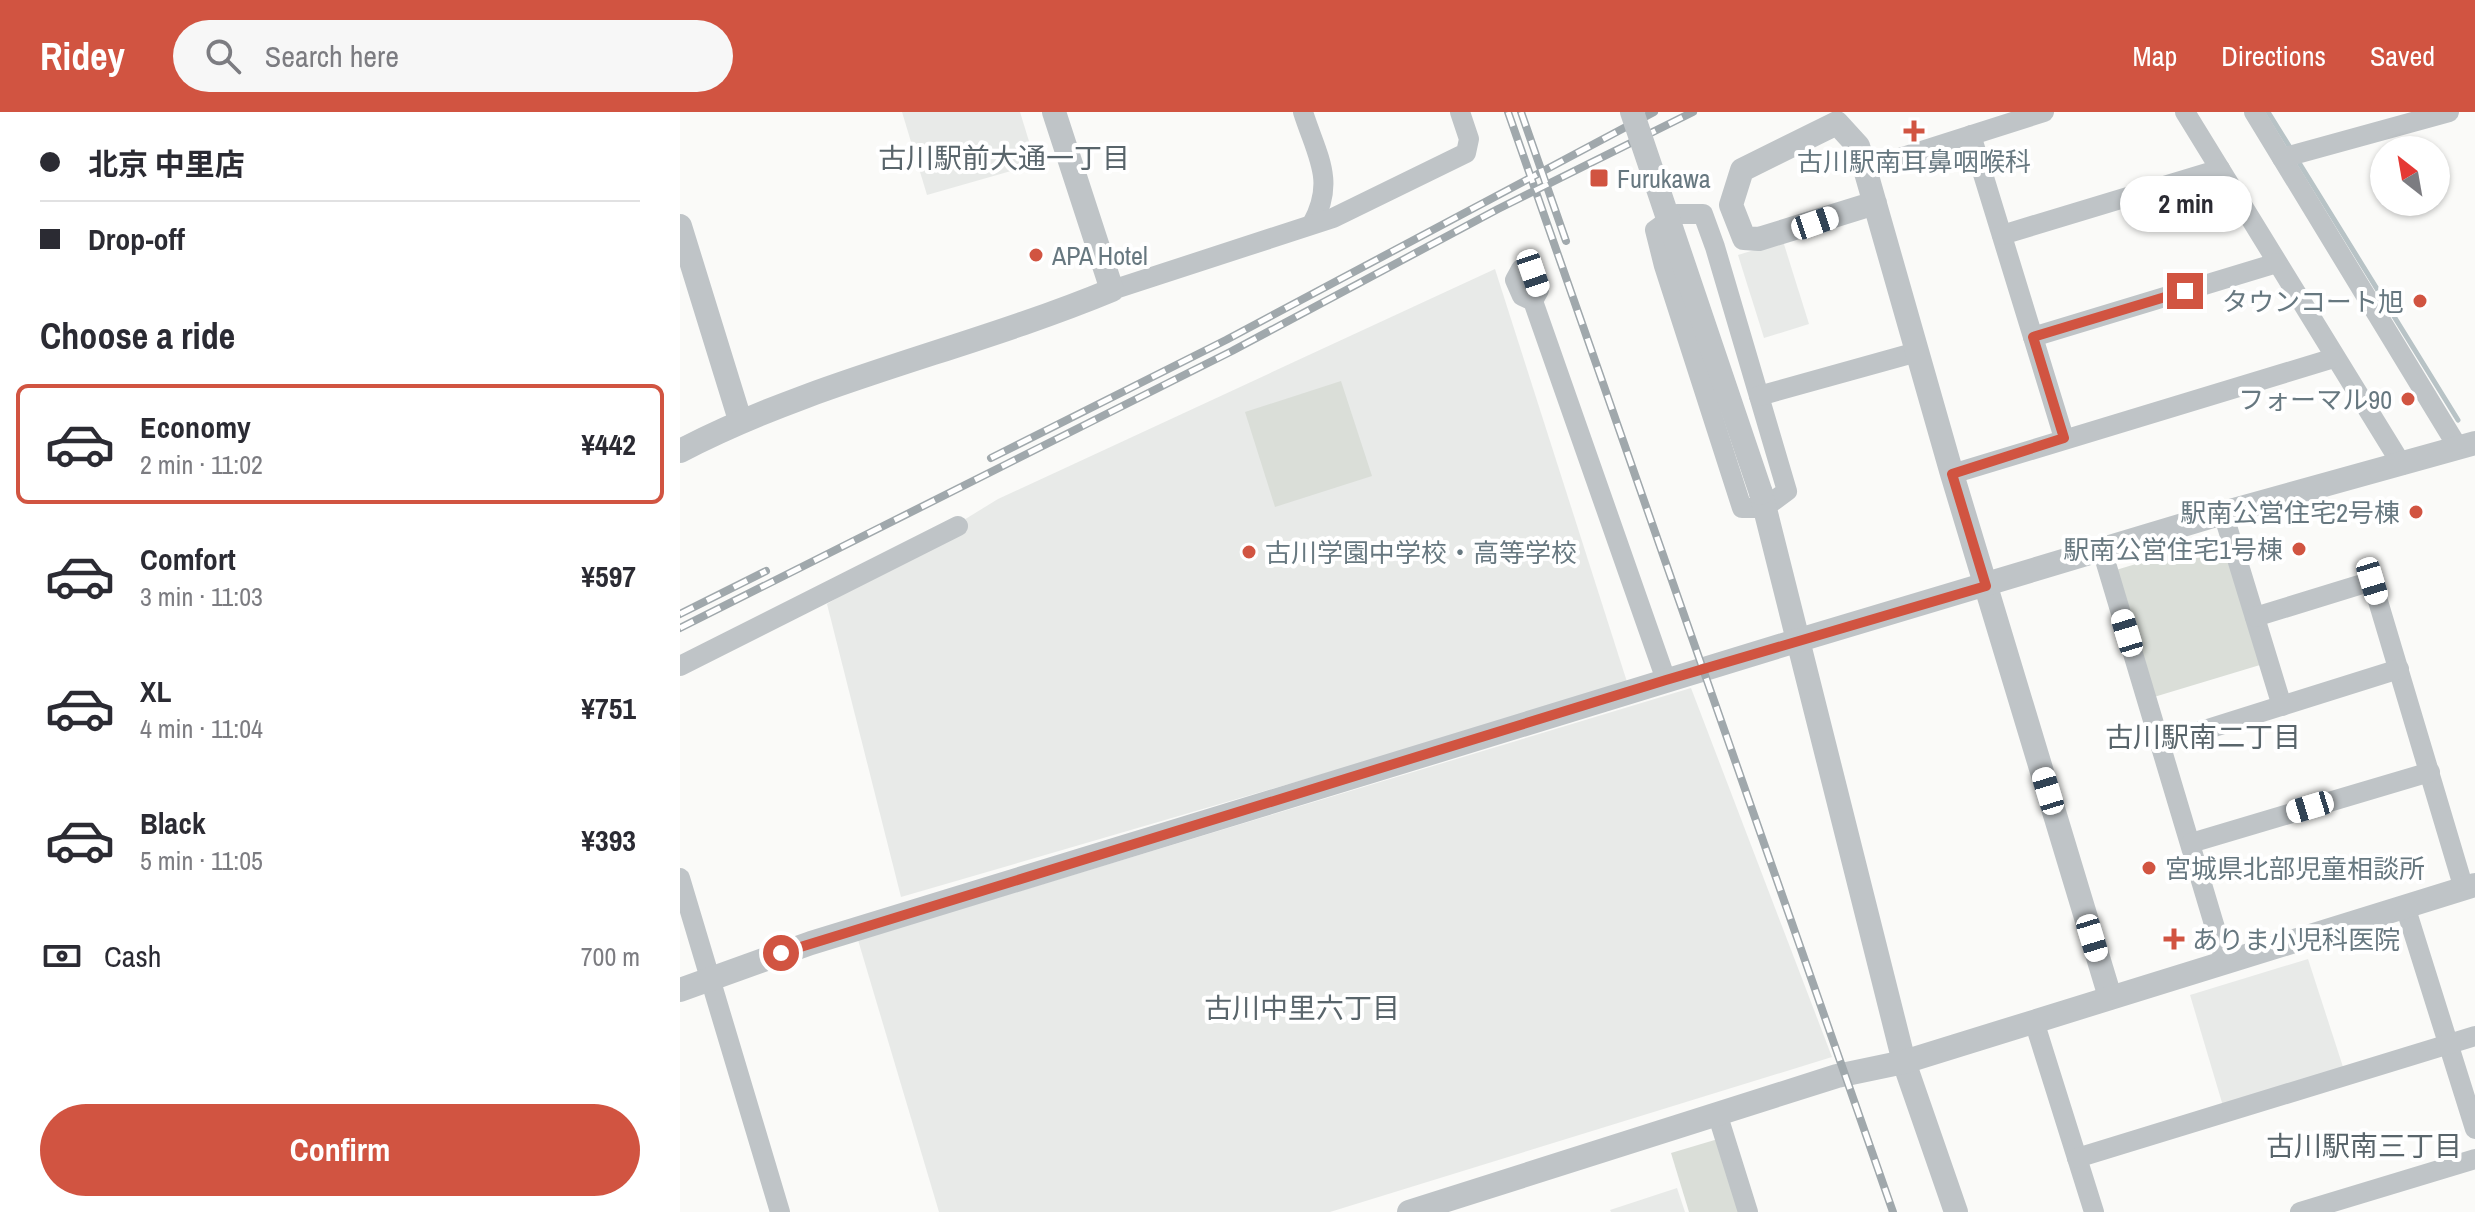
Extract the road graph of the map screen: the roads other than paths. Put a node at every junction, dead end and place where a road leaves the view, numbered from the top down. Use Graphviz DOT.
graph roads {
  1 [pos="1054,112"];
  2 [pos="1303,112"];
  3 [pos="1460,112"];
  4 [pos="1632,112"];
  5 [pos="2044,112"];
  6 [pos="2185,112"];
  7 [pos="2254,112"];
  8 [pos="2449,112"];
  9 [pos="1971,135"];
  10 [pos="2291,155"];
  11 [pos="1865,169"];
  12 [pos="2220,169"];
  13 [pos="1875,203"];
  14 [pos="1312,224"];
  15 [pos="680,226"];
  16 [pos="2002,235"];
  17 [pos="2277,263"];
  18 [pos="1112,290"];
  19 [pos="1533,301"];
  20 [pos="2033,337"];
  21 [pos="1917,352"];
  22 [pos="2334,358"];
  23 [pos="1759,396"];
  24 [pos="740,420"];
  25 [pos="2064,438"];
  26 [pos="2467,446"];
  27 [pos="680,451"];
  28 [pos="2402,465"];
  29 [pos="1952,474"];
  30 [pos="1763,500"];
  31 [pos="2223,513"];
  32 [pos="958,526"];
  33 [pos="2102,550"];
  34 [pos="1986,586"];
  35 [pos="2255,617"];
  36 [pos="1796,641"];
  37 [pos="680,666"];
  38 [pos="2399,669"];
  39 [pos="1666,680"];
  40 [pos="2282,706"];
  41 [pos="2160,744"];
  42 [pos="2430,772"];
  43 [pos="2191,843"];
  44 [pos="680,878"];
  45 [pos="2469,887"];
  46 [pos="2405,906"];
  47 [pos="2225,961"];
  48 [pos="710,978"];
  49 [pos="680,990"];
  50 [pos="2110,997"];
  51 [pos="2034,1021"];
  52 [pos="2475,1036"];
  53 [pos="2448,1045"];
  54 [pos="1904,1062"];
  55 [pos="1717,1113"];
  56 [pos="2475,1129"];
  57 [pos="2077,1158"];
  58 [pos="2475,1159"];
  59 [pos="780,1212"];
  60 [pos="1409,1212"];
  61 [pos="1748,1212"];
  62 [pos="1956,1212"];
  63 [pos="2094,1212"];
  64 [pos="2300,1212"];
  1 -- 18 [label="street"];
  2 -- 14 [label="street"];
  3 -- 14 [label="street"];
  4 -- 30 [label="street, bridge"];
  5 -- 9 [label="street"];
  6 -- 12 [label="street"];
  7 -- 10 [label="street"];
  8 -- 10 [label="street"];
  9 -- 11 [label="street"];
  9 -- 16 [label="street"];
  10 -- 26 [label="street"];
  11 -- 13 [label="street"];
  11 -- 13 [label="street"];
  12 -- 16 [label="street"];
  12 -- 17 [label="street"];
  13 -- 21 [label="street"];
  14 -- 18 [label="street"];
  15 -- 24 [label="street"];
  16 -- 20 [label="street"];
  17 -- 20 [label="street"];
  17 -- 22 [label="street"];
  18 -- 24 [label="street"];
  19 -- 39 [label="street"];
  20 -- 25 [label="street"];
  21 -- 23 [label="street"];
  21 -- 29 [label="street"];
  22 -- 25 [label="street"];
  22 -- 28 [label="street"];
  23 -- 30 [label="street"];
  23 -- 30 [label="street"];
  24 -- 27 [label="street"];
  25 -- 29 [label="street"];
  26 -- 28 [label="street"];
  28 -- 31 [label="street"];
  29 -- 34 [label="street"];
  30 -- 36 [label="street"];
  31 -- 33 [label="street"];
  31 -- 35 [label="street"];
  32 -- 37 [label="street"];
  33 -- 34 [label="street"];
  33 -- 41 [label="street"];
  34 -- 36 [label="street"];
  34 -- 50 [label="street"];
  35 -- 38 [label="street"];
  35 -- 40 [label="street"];
  36 -- 39 [label="street"];
  36 -- 54 [label="street"];
  38 -- 40 [label="street"];
  38 -- 42 [label="street"];
  39 -- 48 [label="street"];
  40 -- 41 [label="street"];
  41 -- 43 [label="street"];
  42 -- 43 [label="street"];
  42 -- 45 [label="street"];
  43 -- 47 [label="street"];
  44 -- 48 [label="street"];
  45 -- 46 [label="street"];
  46 -- 47 [label="street"];
  46 -- 53 [label="street"];
  47 -- 50 [label="street"];
  48 -- 49 [label="street"];
  48 -- 59 [label="street"];
  50 -- 51 [label="street"];
  51 -- 54 [label="street"];
  51 -- 57 [label="street"];
  52 -- 53 [label="street"];
  53 -- 56 [label="street"];
  53 -- 57 [label="street"];
  54 -- 55 [label="street"];
  54 -- 62 [label="street"];
  55 -- 60 [label="street"];
  55 -- 61 [label="street"];
  57 -- 63 [label="street"];
  58 -- 64 [label="street"];
}
